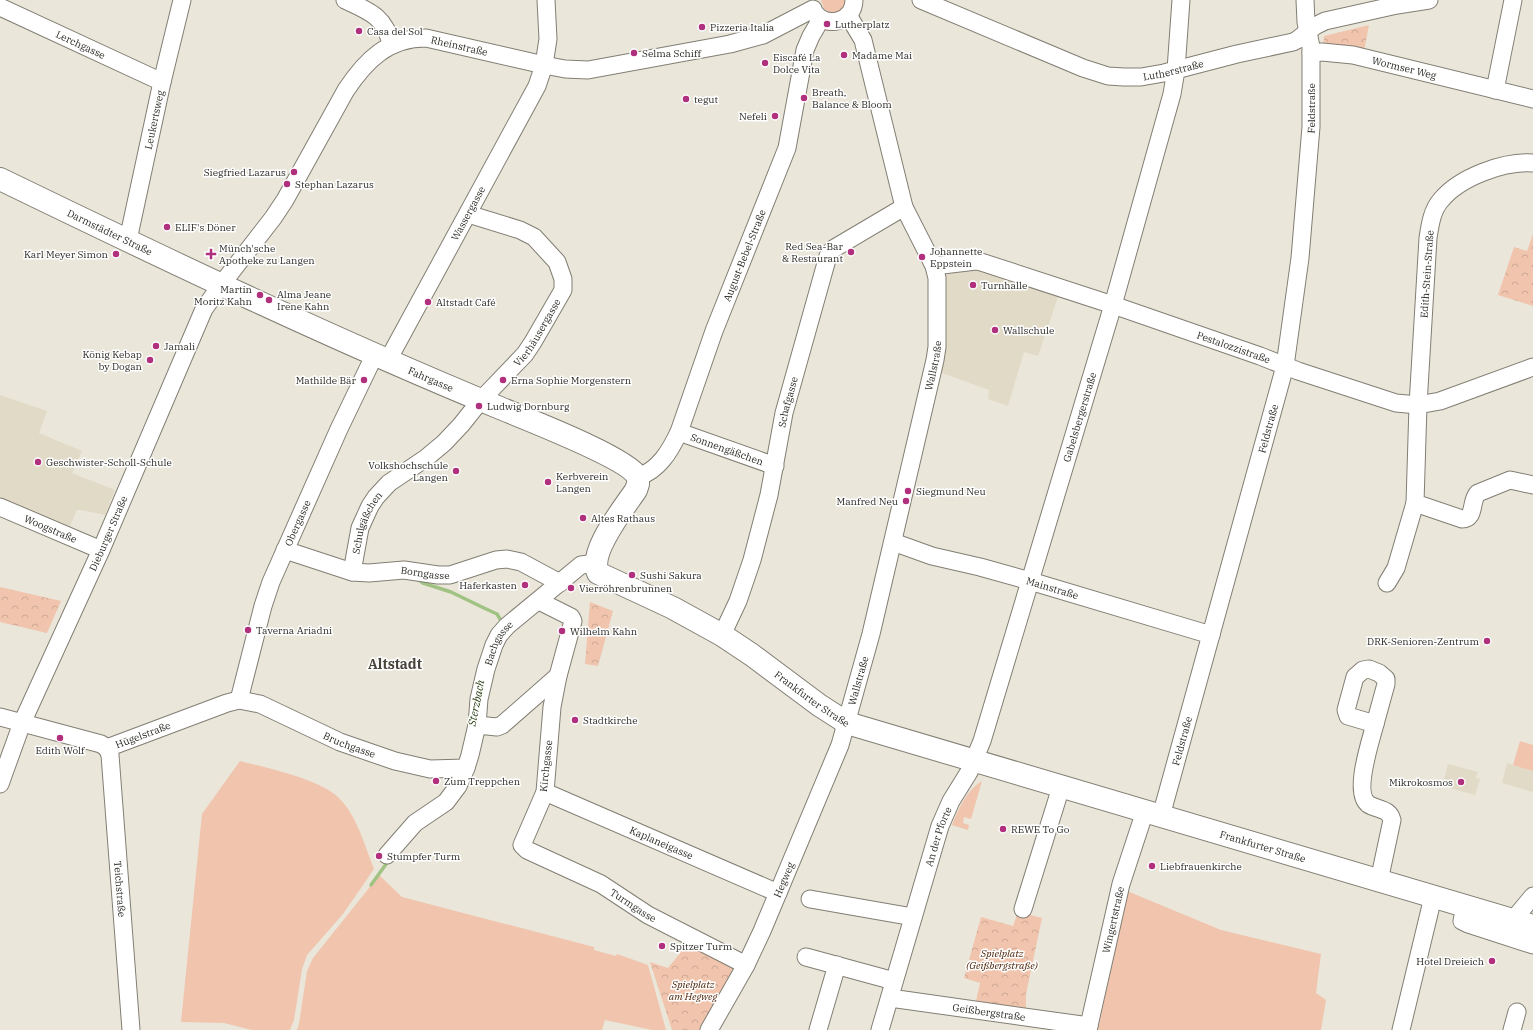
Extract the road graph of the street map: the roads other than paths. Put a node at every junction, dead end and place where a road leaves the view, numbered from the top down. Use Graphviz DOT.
graph roads {
  1 [pos="182,0"];
  2 [pos="345,0"];
  3 [pos="546,0"];
  4 [pos="922,0"];
  5 [pos="1181,0"];
  6 [pos="1305,0"];
  7 [pos="1429,0"];
  8 [pos="1513,0"];
  9 [pos="374,6"];
  10 [pos="0,7"];
  11 [pos="851,7"];
  12 [pos="815,9"];
  13 [pos="1308,31"];
  14 [pos="391,46"];
  15 [pos="1311,53"];
  16 [pos="544,66"];
  17 [pos="1176,70"];
  18 [pos="162,82"];
  19 [pos="1495,90"];
  20 [pos="1533,98"];
  21 [pos="1533,163"];
  22 [pos="1,181"];
  23 [pos="904,207"];
  24 [pos="468,214"];
  25 [pos="128,240"];
  26 [pos="934,266"];
  27 [pos="221,285"];
  28 [pos="1113,305"];
  29 [pos="382,357"];
  30 [pos="1285,366"];
  31 [pos="1533,367"];
  32 [pos="481,400"];
  33 [pos="1418,405"];
  34 [pos="679,432"];
  35 [pos="775,466"];
  36 [pos="638,477"];
  37 [pos="1533,485"];
  38 [pos="1415,503"];
  39 [pos="0,507"];
  40 [pos="893,542"];
  41 [pos="101,550"];
  42 [pos="285,550"];
  43 [pos="596,560"];
  44 [pos="352,572"];
  45 [pos="1030,581"];
  46 [pos="560,583"];
  47 [pos="1387,583"];
  48 [pos="539,601"];
  49 [pos="722,635"];
  50 [pos="1211,635"];
  51 [pos="558,676"];
  52 [pos="239,700"];
  53 [pos="0,717"];
  54 [pos="22,723"];
  55 [pos="847,723"];
  56 [pos="1375,724"];
  57 [pos="481,725"];
  58 [pos="107,748"];
  59 [pos="974,761"];
  60 [pos="466,768"];
  61 [pos="0,784"];
  62 [pos="1061,787"];
  63 [pos="545,792"];
  64 [pos="1153,814"];
  65 [pos="522,845"];
  66 [pos="388,855"];
  67 [pos="1380,881"];
  68 [pos="778,893"];
  69 [pos="1433,896"];
  70 [pos="1533,896"];
  71 [pos="810,898"];
  72 [pos="1464,906"];
  73 [pos="1023,908"];
  74 [pos="913,917"];
  75 [pos="1523,923"];
  76 [pos="1533,945"];
  77 [pos="806,957"];
  78 [pos="746,965"];
  79 [pos="838,966"];
  80 [pos="894,981"];
  81 [pos="890,998"];
  82 [pos="1517,1012"];
  83 [pos="1088,1028"];
  84 [pos="131,1030"];
  85 [pos="709,1030"];
  86 [pos="818,1030"];
  87 [pos="880,1030"];
  88 [pos="1402,1030"];
  89 [pos="1512,1030"];
  1 -- 18 [label="street, Leukertsweg"];
  2 -- 9 [label="street"];
  3 -- 16 [label="street, Wassergasse"];
  4 -- 17 [label="street, Lutherstraße"];
  5 -- 17 [label="street, Gabelsbergerstraße"];
  6 -- 13 [label="street, Feldstraße"];
  7 -- 13 [label="street, Lutherstraße"];
  8 -- 19 [label="street"];
  9 -- 14 [label="street"];
  10 -- 18 [label="street, Lerchgasse"];
  11 -- 12 [label="street"];
  11 -- 23 [label="street, Wallstraße"];
  12 -- 16 [label="street, Rheinstraße"];
  12 -- 34 [label="street, August-Bebel-Straße"];
  13 -- 15 [label="street, Feldstraße"];
  13 -- 17 [label="street, Lutherstraße"];
  14 -- 16 [label="street, Rheinstraße"];
  14 -- 27 [label="street, Rheinstraße"];
  15 -- 19 [label="street, Wormser Weg"];
  15 -- 30 [label="street, Feldstraße"];
  16 -- 24 [label="street, Wassergasse"];
  17 -- 28 [label="street, Gabelsbergerstraße"];
  18 -- 25 [label="street, Leukertsweg"];
  19 -- 20 [label="street, Wormser Weg"];
  21 -- 33 [label="street, Edith-Stein-Straße"];
  22 -- 25 [label="main road, Darmstädter Straße"];
  23 -- 26 [label="street, Wallstraße"];
  23 -- 35 [label="street, Schafgasse"];
  24 -- 29 [label="street, Wassergasse"];
  24 -- 32 [label="street, Vierhäusergasse"];
  25 -- 27 [label="main road, Darmstädter Straße"];
  26 -- 28 [label="street, Pestalozzistraße"];
  26 -- 40 [label="street, Wallstraße"];
  27 -- 29 [label="main road, Fahrgasse"];
  27 -- 41 [label="street, Dieburger Straße"];
  28 -- 30 [label="street, Pestalozzistraße"];
  28 -- 45 [label="street, Gabelsbergerstraße"];
  29 -- 32 [label="main road, Fahrgasse"];
  29 -- 42 [label="street, Obergasse"];
  30 -- 33 [label="street, Pestalozzistraße"];
  30 -- 50 [label="street, Feldstraße"];
  31 -- 33 [label="street, Pestalozzistraße"];
  32 -- 36 [label="main road, Fahrgasse"];
  32 -- 44 [label="street, Schulgäßchen"];
  33 -- 38 [label="street, Edith-Stein-Straße"];
  34 -- 35 [label="street, Sonnengäßchen"];
  34 -- 36 [label="street, August-Bebel-Straße"];
  35 -- 49 [label="street, Schafgasse"];
  36 -- 43 [label="main road"];
  37 -- 38 [label="street"];
  38 -- 47 [label="street, Edith-Stein-Straße"];
  39 -- 41 [label="street, Woogstraße"];
  40 -- 45 [label="street, Mainstraße"];
  40 -- 55 [label="street, Wallstraße"];
  41 -- 54 [label="street, Dieburger Straße"];
  42 -- 44 [label="street, Borngasse"];
  42 -- 52 [label="street, Obergasse"];
  43 -- 46 [label="street, Bachgasse"];
  43 -- 49 [label="main road, Frankfurter Straße"];
  44 -- 46 [label="street, Borngasse"];
  45 -- 50 [label="street, Mainstraße"];
  45 -- 59 [label="street, Gabelsbergerstraße"];
  46 -- 48 [label="street, Bachgasse"];
  48 -- 51 [label="street, Kirchgasse"];
  48 -- 57 [label="street, Bachgasse"];
  49 -- 55 [label="main road, Frankfurter Straße"];
  50 -- 64 [label="street, Feldstraße"];
  51 -- 57 [label="street"];
  51 -- 63 [label="street, Kirchgasse"];
  52 -- 58 [label="street, Hügelstraße"];
  52 -- 60 [label="street, Bruchgasse"];
  53 -- 54 [label="street, Hügelstraße"];
  54 -- 58 [label="street, Hügelstraße"];
  54 -- 61 [label="street, Dieburger Straße"];
  55 -- 59 [label="main road, Frankfurter Straße"];
  55 -- 68 [label="street, Hegweg"];
  56 -- 67 [label="street"];
  57 -- 60 [label="street, Bachgasse"];
  58 -- 84 [label="street, Teichstraße"];
  59 -- 62 [label="main road, Frankfurter Straße"];
  59 -- 74 [label="street, An der Pforte"];
  60 -- 66 [label="street, Bachgasse"];
  62 -- 64 [label="main road, Frankfurter Straße"];
  62 -- 73 [label="street"];
  63 -- 65 [label="street, Kirchgasse"];
  63 -- 68 [label="street, Kaplaneigasse"];
  64 -- 67 [label="main road, Frankfurter Straße"];
  64 -- 83 [label="street, Wingertstraße"];
  65 -- 78 [label="street, Turmgasse"];
  67 -- 69 [label="main road, Frankfurter Straße"];
  68 -- 78 [label="street, Hegweg"];
  69 -- 72 [label="main road, Frankfurter Straße"];
  69 -- 88 [label="street"];
  70 -- 75 [label="street"];
  71 -- 74 [label="street"];
  72 -- 75 [label="main road, Frankfurter Straße"];
  72 -- 76 [label="street"];
  74 -- 80 [label="street, An der Pforte"];
  77 -- 79 [label="street"];
  78 -- 85 [label="street, Hegweg"];
  79 -- 80 [label="street"];
  79 -- 86 [label="street"];
  80 -- 81 [label="street, An der Pforte"];
  81 -- 83 [label="street, Geißbergstraße"];
  81 -- 87 [label="street, An der Pforte"];
  82 -- 89 [label="street"];
}
